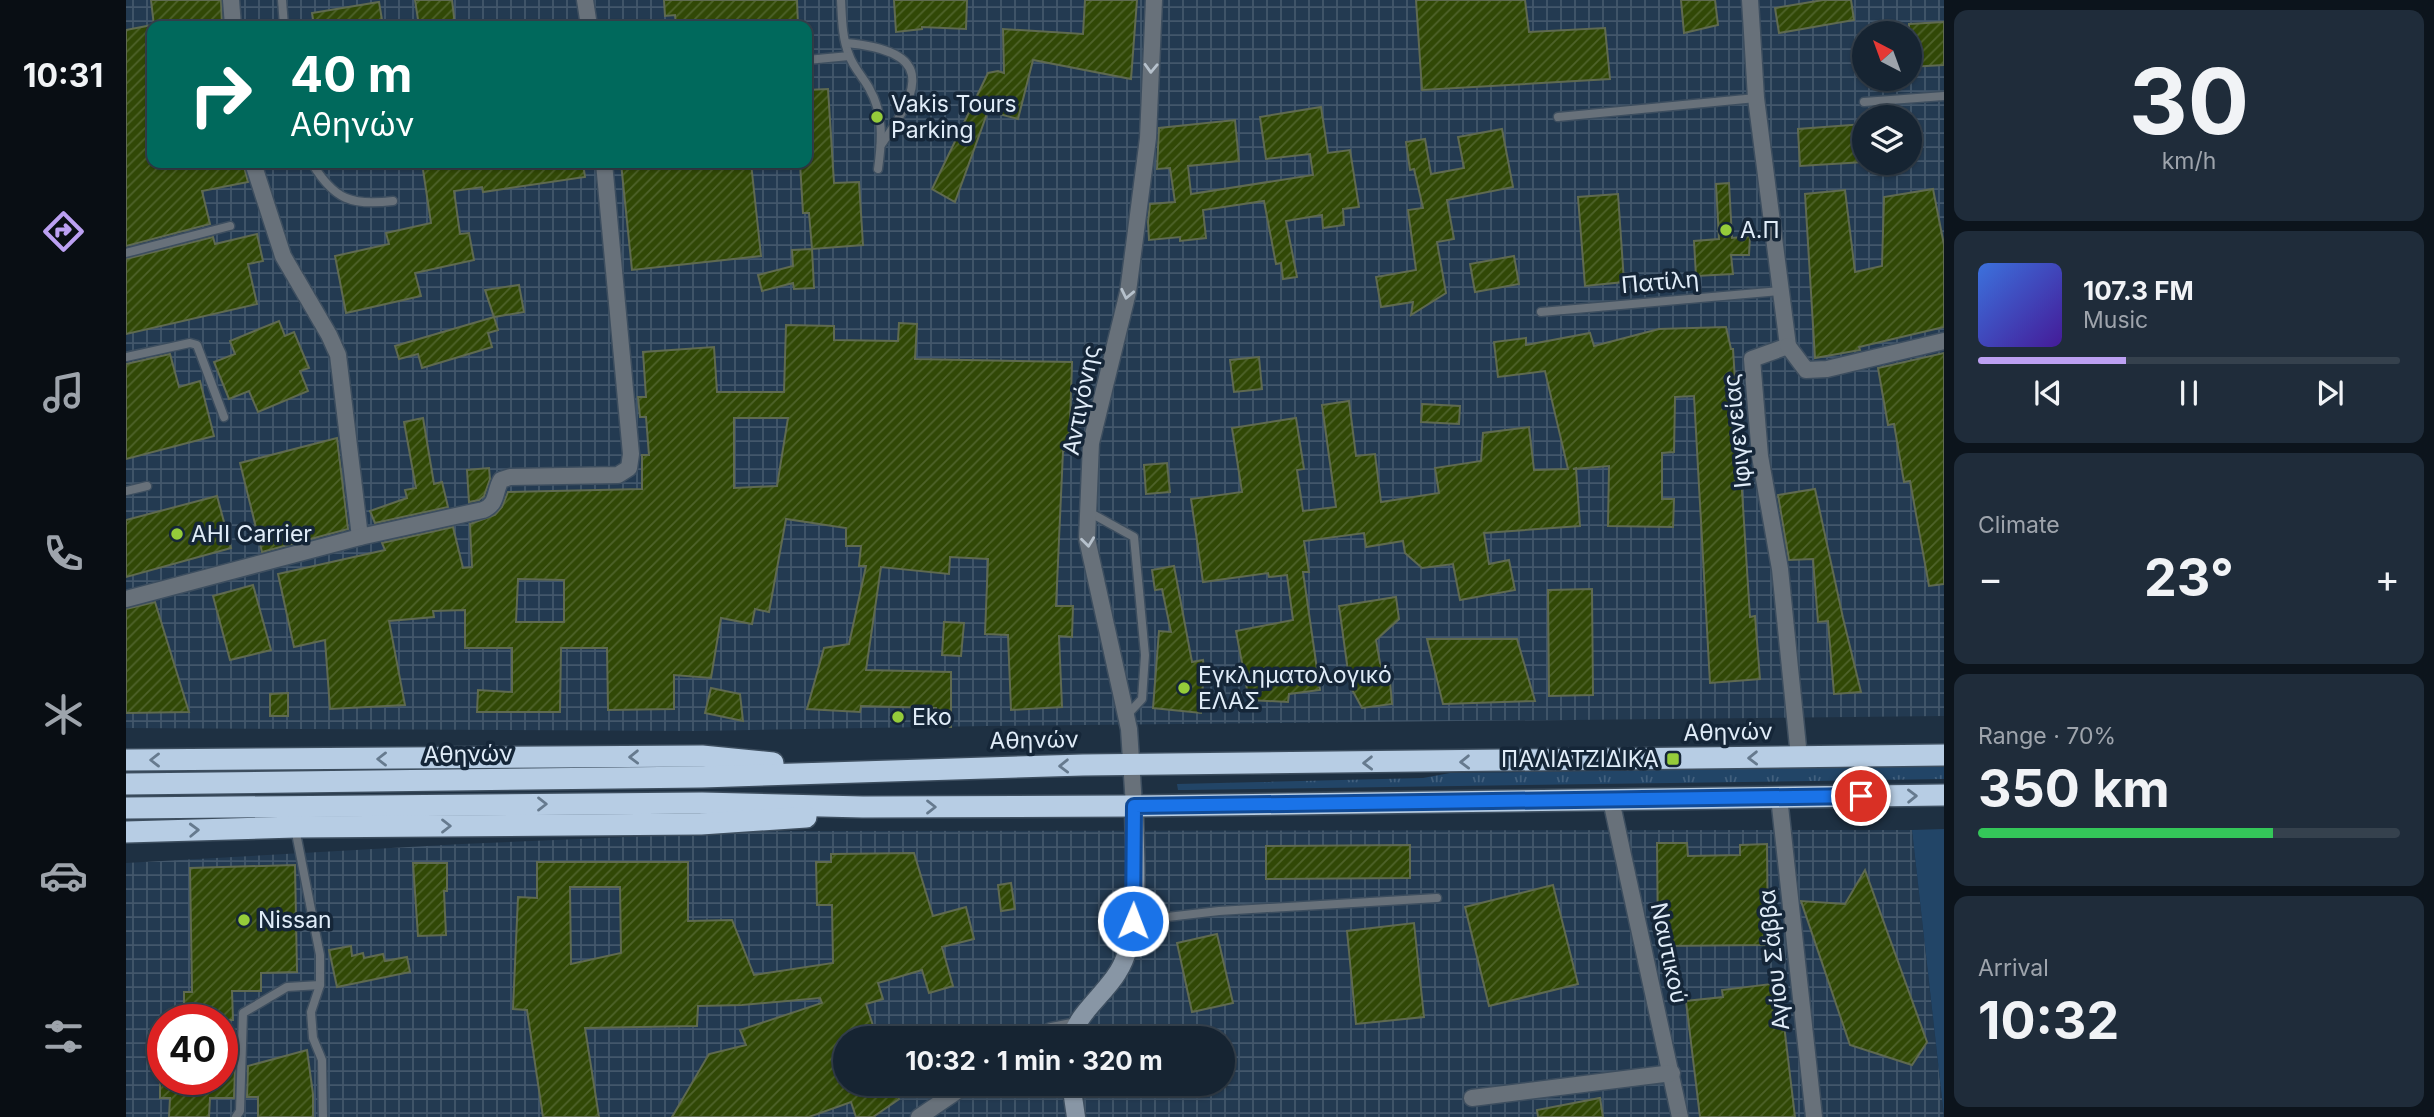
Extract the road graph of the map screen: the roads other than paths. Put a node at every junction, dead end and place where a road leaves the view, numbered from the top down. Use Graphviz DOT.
graph roads {
  1 [pos="231,0"];
  2 [pos="282,0"];
  3 [pos="586,0"];
  4 [pos="841,0"];
  5 [pos="1154,0"];
  6 [pos="1750,0"];
  7 [pos="233,21"];
  8 [pos="284,21"];
  9 [pos="588,21"];
  10 [pos="846,43"];
  11 [pos="849,56"];
  12 [pos="812,60"];
  13 [pos="1944,96"];
  14 [pos="1756,99"];
  15 [pos="1864,103"];
  16 [pos="1558,117"];
  17 [pos="881,145"];
  18 [pos="255,168"];
  19 [pos="315,168"];
  20 [pos="604,168"];
  21 [pos="878,169"];
  22 [pos="393,201"];
  23 [pos="230,226"];
  24 [pos="126,253"];
  25 [pos="1781,291"];
  26 [pos="1541,312"];
  27 [pos="1944,341"];
  28 [pos="1788,346"];
  29 [pos="126,357"];
  30 [pos="224,417"];
  31 [pos="147,486"];
  32 [pos="126,491"];
  33 [pos="1087,512"];
  34 [pos="359,537"];
  35 [pos="126,599"];
  36 [pos="1126,716"];
  37 [pos="1944,755"];
  38 [pos="1799,757"];
  39 [pos="126,760"];
  40 [pos="1133,766"];
  41 [pos="859,771"];
  42 [pos="126,784"];
  43 [pos="1944,795"];
  44 [pos="1779,797"];
  45 [pos="1611,800"];
  46 [pos="1134,806"];
  47 [pos="863,807"];
  48 [pos="126,808"];
  49 [pos="295,827"];
  50 [pos="126,832"];
  51 [pos="1437,898"];
  52 [pos="1133,921"];
  53 [pos="320,985"];
  54 [pos="1078,1026"];
  55 [pos="1672,1073"];
  56 [pos="950,1096"];
  57 [pos="1073,1096"];
  58 [pos="1472,1098"];
  59 [pos="236,1117"];
  60 [pos="323,1117"];
  61 [pos="919,1117"];
  62 [pos="1076,1117"];
  63 [pos="1680,1117"];
  64 [pos="1814,1117"];
  1 -- 7 [label="street"];
  2 -- 8 [label="lane"];
  3 -- 9 [label="street"];
  4 -- 10 [label="lane"];
  5 -- 33 [label="street, Αντιγόνης, one-way"];
  6 -- 14 [label="street"];
  10 -- 11 [label="lane"];
  10 -- 17 [label="lane"];
  11 -- 12 [label="lane"];
  11 -- 17 [label="lane"];
  13 -- 15 [label="lane"];
  14 -- 16 [label="lane"];
  14 -- 25 [label="street"];
  17 -- 21 [label="lane"];
  18 -- 34 [label="street"];
  19 -- 22 [label="lane"];
  20 -- 34 [label="street"];
  23 -- 24 [label="lane"];
  25 -- 26 [label="lane, Πατίλη"];
  25 -- 28 [label="street"];
  27 -- 28 [label="street"];
  28 -- 38 [label="street, Ιφιγενείας"];
  29 -- 30 [label="lane"];
  31 -- 32 [label="lane"];
  33 -- 36 [label="street, Αντιγόνης, one-way"];
  33 -- 36 [label="lane"];
  34 -- 35 [label="street"];
  36 -- 40 [label="street, Αντιγόνης"];
  37 -- 38 [label="highway, Αθηνών"];
  38 -- 40 [label="highway, Αθηνών, one-way"];
  41 -- 39 [label="highway, one-way"];
  40 -- 41 [label="highway, Αθηνών, one-way"];
  40 -- 46 [label="street, Αντιγόνης"];
  41 -- 42 [label="highway, Αθηνών"];
  44 -- 43 [label="highway, one-way"];
  44 -- 45 [label="highway"];
  44 -- 64 [label="street, Αγίου Σάββα"];
  45 -- 46 [label="highway"];
  45 -- 55 [label="street, Ναυτικού"];
  47 -- 46 [label="highway, one-way"];
  46 -- 52 [label="street"];
  48 -- 47 [label="highway, one-way"];
  49 -- 47 [label="highway, one-way"];
  50 -- 49 [label="highway, one-way"];
  49 -- 53 [label="lane"];
  51 -- 52 [label="lane"];
  52 -- 54 [label="street"];
  53 -- 59 [label="lane"];
  53 -- 60 [label="lane"];
  55 -- 58 [label="street"];
  55 -- 63 [label="street, Ναυτικού"];
  56 -- 61 [label="street"];
  57 -- 62 [label="street"];
}
